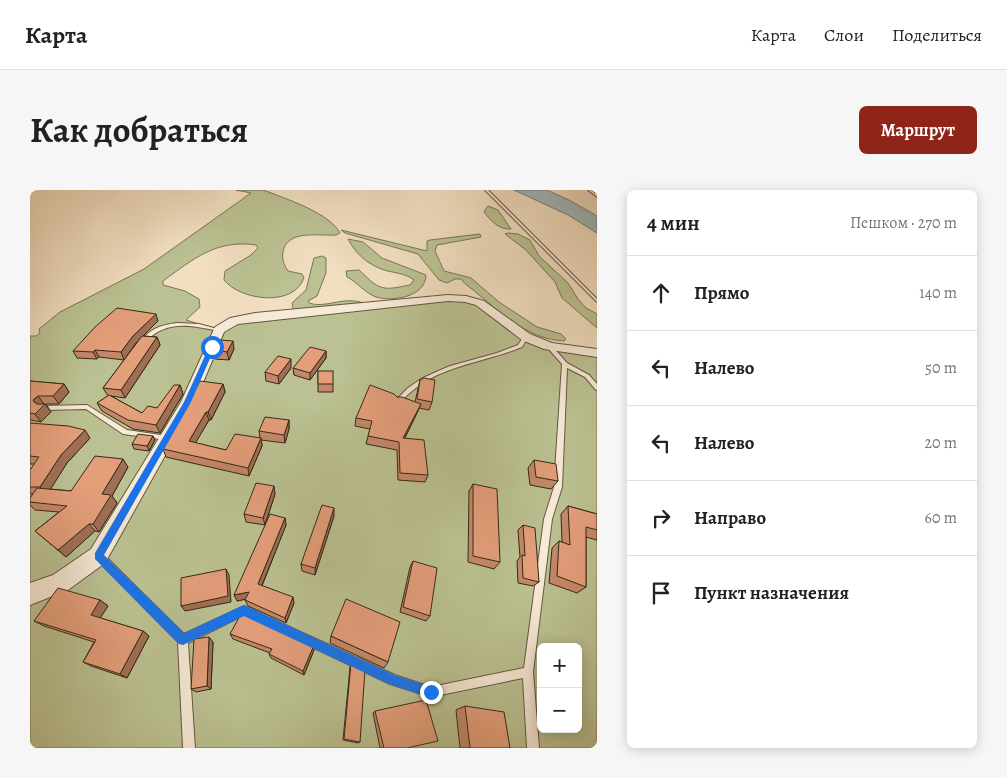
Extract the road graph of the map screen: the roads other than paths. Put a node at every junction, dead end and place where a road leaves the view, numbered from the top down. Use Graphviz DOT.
graph roads {
  1 [pos="486,190"];
  2 [pos="589,190"];
  3 [pos="597,196"];
  4 [pos="597,301"];
  5 [pos="219,330"];
  6 [pos="526,336"];
  7 [pos="139,346"];
  8 [pos="548,346"];
  9 [pos="597,353"];
  10 [pos="565,364"];
  11 [pos="597,388"];
  12 [pos="398,402"];
  13 [pos="44,408"];
  14 [pos="166,438"];
  15 [pos="98,556"];
  16 [pos="30,594"];
  17 [pos="183,640"];
  18 [pos="528,672"];
  19 [pos="189,748"];
  20 [pos="533,748"];
  1 -- 4 [label="lane"];
  2 -- 3 [label="lane"];
  5 -- 6 [label="street"];
  5 -- 7 [label="lane"];
  5 -- 14 [label="street"];
  6 -- 8 [label="street"];
  6 -- 12 [label="lane"];
  8 -- 9 [label="street"];
  8 -- 10 [label="lane"];
  10 -- 11 [label="lane"];
  10 -- 18 [label="lane"];
  13 -- 14 [label="lane"];
  14 -- 15 [label="street"];
  15 -- 16 [label="street"];
  15 -- 17 [label="lane"];
  17 -- 18 [label="lane"];
  17 -- 19 [label="lane"];
  18 -- 20 [label="lane"];
}
